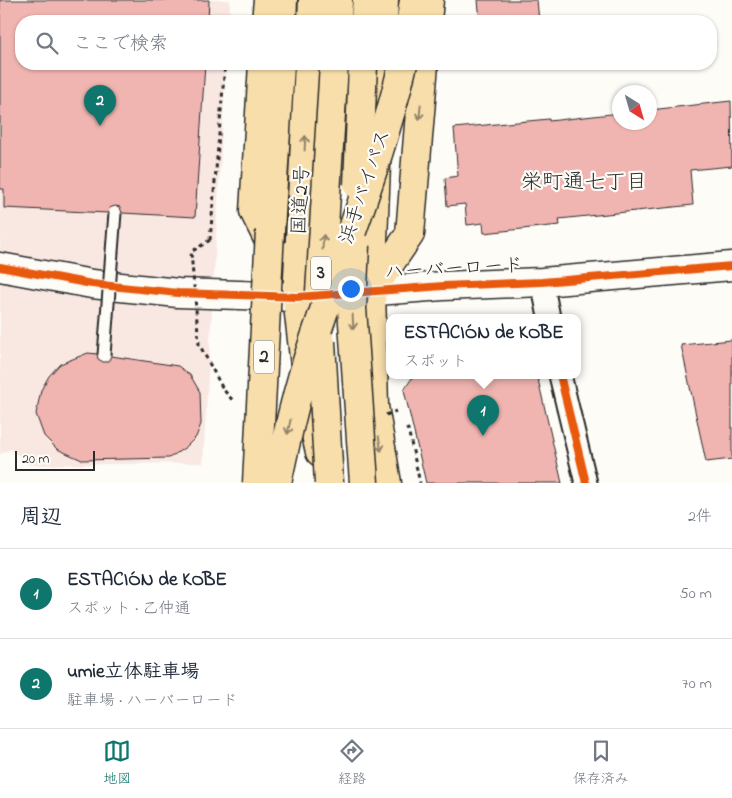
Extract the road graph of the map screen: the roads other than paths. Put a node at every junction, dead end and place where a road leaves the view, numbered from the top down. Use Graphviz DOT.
graph roads {
  1 [pos="268,0"];
  2 [pos="283,0"];
  3 [pos="313,0"];
  4 [pos="338,0"];
  5 [pos="367,0"];
  6 [pos="384,0"];
  7 [pos="414,0"];
  8 [pos="429,0"];
  9 [pos="267,15"];
  10 [pos="282,15"];
  11 [pos="312,15"];
  12 [pos="337,15"];
  13 [pos="366,15"];
  14 [pos="383,15"];
  15 [pos="412,15"];
  16 [pos="428,15"];
  17 [pos="264,70"];
  18 [pos="280,70"];
  19 [pos="309,70"];
  20 [pos="334,70"];
  21 [pos="363,70"];
  22 [pos="380,70"];
  23 [pos="402,70"];
  24 [pos="424,70"];
  25 [pos="115,213"];
  26 [pos="732,266"];
  27 [pos="0,267"];
  28 [pos="542,282"];
  29 [pos="371,291"];
  30 [pos="297,297"];
  31 [pos="548,314"];
  32 [pos="104,355"];
  33 [pos="561,379"];
  34 [pos="257,483"];
  35 [pos="277,483"];
  36 [pos="328,483"];
  37 [pos="364,483"];
  38 [pos="386,483"];
  39 [pos="586,483"];
  1 -- 9 [label="highway"];
  2 -- 10 [label="highway"];
  3 -- 11 [label="highway"];
  4 -- 12 [label="highway"];
  5 -- 13 [label="highway"];
  6 -- 14 [label="highway"];
  7 -- 15 [label="highway"];
  8 -- 16 [label="highway"];
  17 -- 30 [label="highway"];
  18 -- 34 [label="highway, 2, bridge"];
  30 -- 19 [label="highway, 国道2号 / 2, one-way"];
  36 -- 20 [label="highway, 3, one-way, bridge"];
  21 -- 37 [label="highway, 3, one-way, bridge"];
  22 -- 29 [label="highway"];
  23 -- 35 [label="highway, 浜手バイパス / 2, one-way, bridge"];
  24 -- 29 [label="highway, one-way"];
  25 -- 32 [label="lane, bridge"];
  26 -- 28 [label="street, ハーバーロード"];
  27 -- 30 [label="street, ハーバーロード"];
  28 -- 29 [label="street, ハーバーロード"];
  28 -- 31 [label="street"];
  29 -- 30 [label="street, ハーバーロード"];
  29 -- 38 [label="highway, one-way"];
  30 -- 36 [label="highway, 国道2号 / 2"];
  33 -- 39 [label="street"];
}
